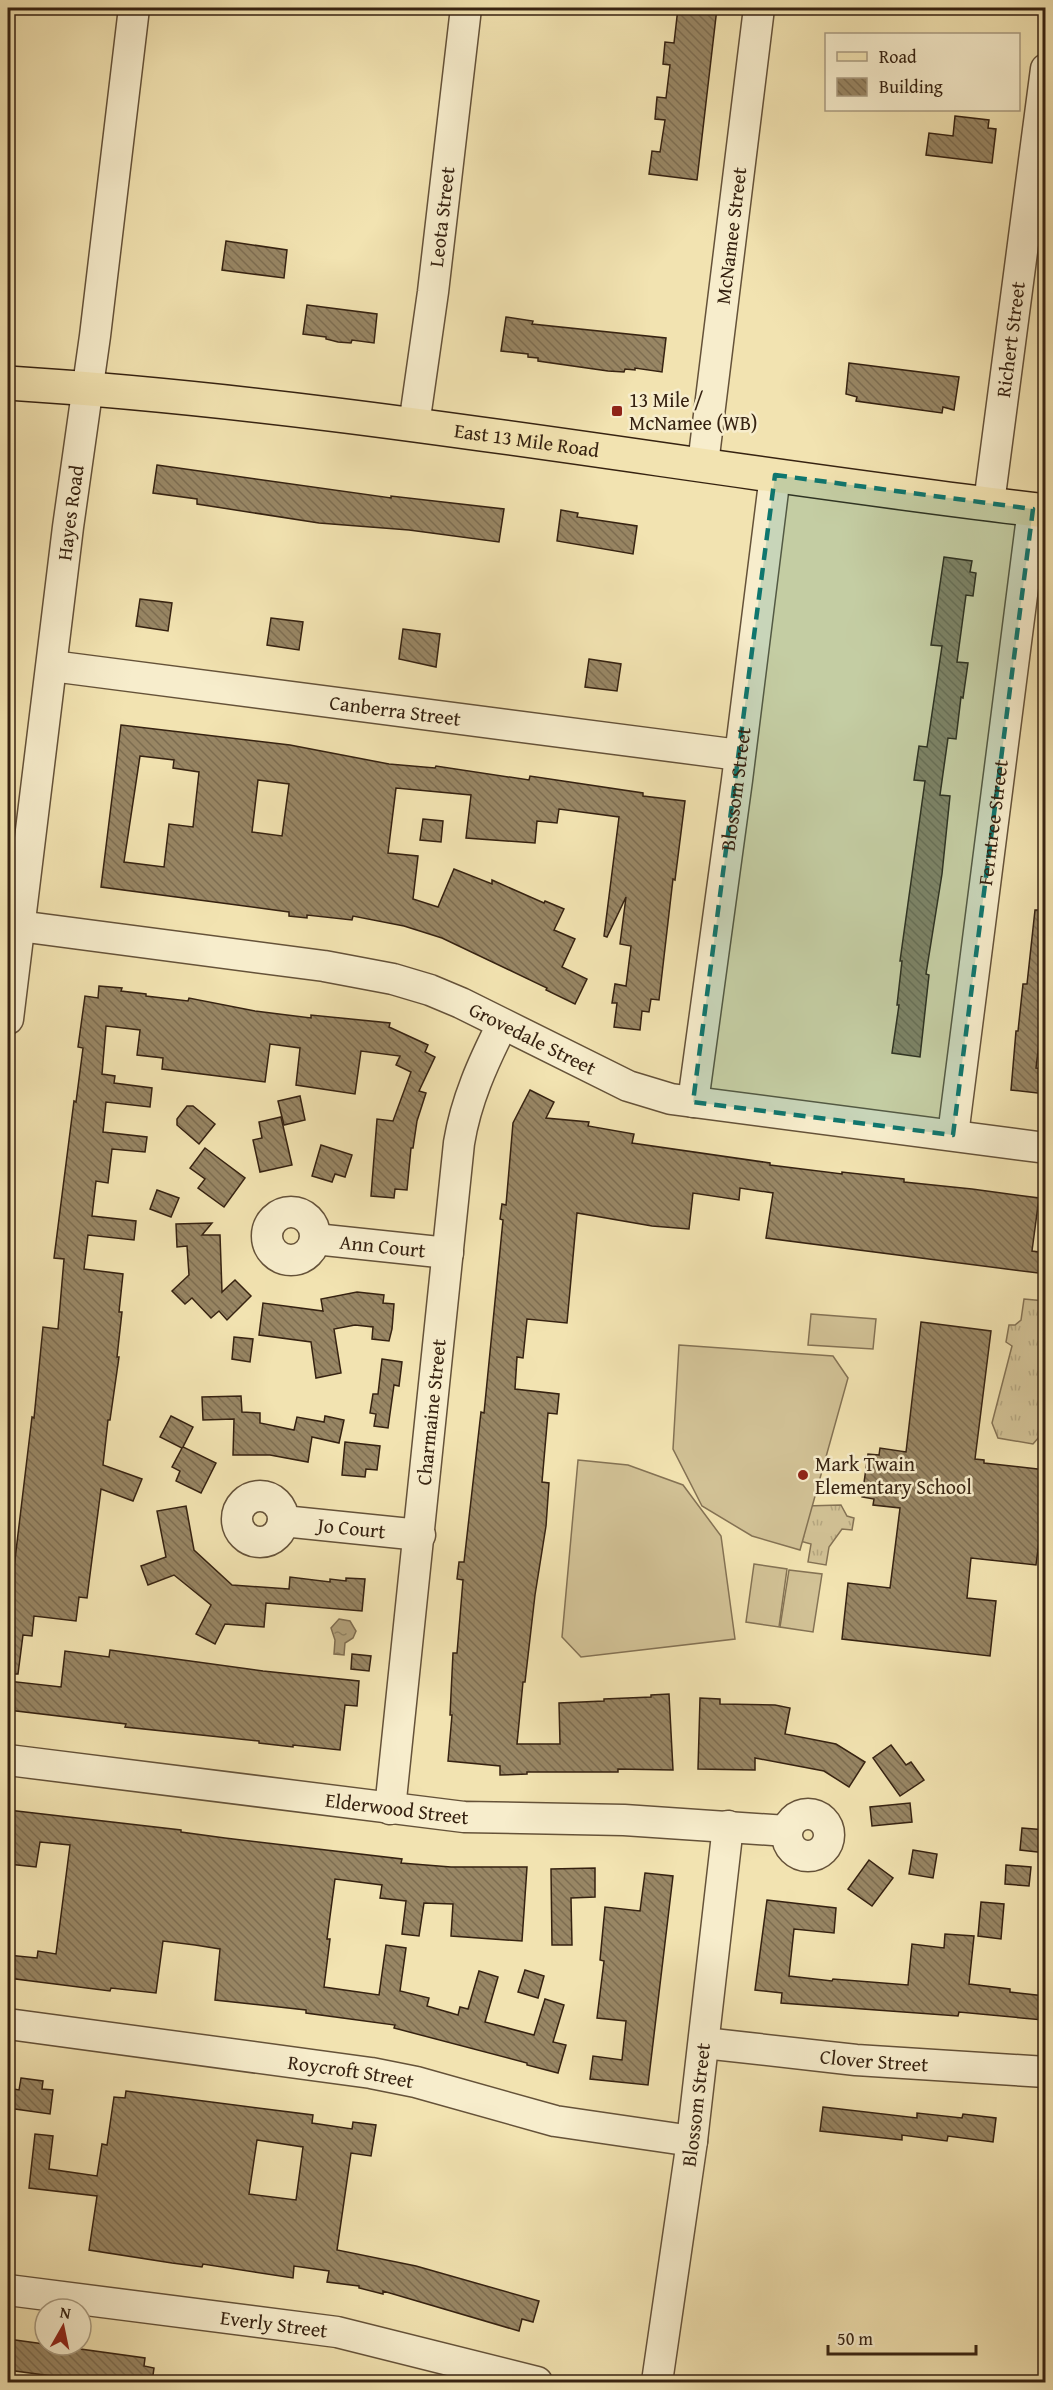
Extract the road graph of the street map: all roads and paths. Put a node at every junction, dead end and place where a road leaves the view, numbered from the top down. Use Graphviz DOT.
graph roads {
  1 [pos="134,8"];
  2 [pos="466,8"];
  3 [pos="759,8"];
  4 [pos="1046,69"];
  5 [pos="8,383"];
  6 [pos="87,389"];
  7 [pos="414,425"];
  8 [pos="703,464"];
  9 [pos="775,475"];
  10 [pos="989,503"];
  11 [pos="1039,510"];
  12 [pos="52,666"];
  13 [pos="739,755"];
  14 [pos="19,927"];
  15 [pos="8,1019"];
  16 [pos="502,1025"];
  17 [pos="693,1102"];
  18 [pos="953,1135"];
  19 [pos="1046,1148"];
  20 [pos="315,1239"];
  21 [pos="448,1253"];
  22 [pos="283,1521"];
  23 [pos="420,1535"];
  24 [pos="8,1760"];
  25 [pos="390,1809"];
  26 [pos="728,1826"];
  27 [pos="787,1831"];
  28 [pos="8,2024"];
  29 [pos="704,2043"];
  30 [pos="1046,2072"];
  31 [pos="692,2142"];
  32 [pos="8,2290"];
  33 [pos="537,2382"];
  34 [pos="657,2382"];
  1 -- 6 [label="street, Hayes Road"];
  2 -- 7 [label="street, Leota Street"];
  3 -- 8 [label="street, McNamee Street"];
  4 -- 10 [label="street, Richert Street"];
  5 -- 6 [label="main road, East 13 Mile Road"];
  6 -- 7 [label="main road, East 13 Mile Road"];
  6 -- 12 [label="street, Hayes Road"];
  7 -- 8 [label="main road, East 13 Mile Road"];
  8 -- 9 [label="main road, East 13 Mile Road"];
  9 -- 10 [label="main road, East 13 Mile Road"];
  9 -- 13 [label="street, Blossom Street"];
  10 -- 11 [label="main road, East 13 Mile Road"];
  11 -- 18 [label="street, Ferntree Street"];
  12 -- 13 [label="street, Canberra Street"];
  12 -- 14 [label="street, Hayes Road"];
  13 -- 17 [label="street, Blossom Street"];
  14 -- 15 [label="street, Hayes Road"];
  14 -- 16 [label="street, Grovedale Street"];
  16 -- 17 [label="street, Grovedale Street"];
  16 -- 21 [label="street, Charmaine Street"];
  17 -- 18 [label="street, Grovedale Street"];
  18 -- 19 [label="street, Grovedale Street"];
  20 -- 21 [label="street, Ann Court"];
  21 -- 23 [label="street, Charmaine Street"];
  22 -- 23 [label="street, Jo Court"];
  23 -- 25 [label="street, Charmaine Street"];
  24 -- 25 [label="street, Elderwood Street"];
  25 -- 26 [label="street, Elderwood Street"];
  26 -- 27 [label="street, Elderwood Street"];
  26 -- 29 [label="street, Blossom Street"];
  28 -- 31 [label="street, Roycroft Street"];
  29 -- 30 [label="street, Clover Street"];
  29 -- 31 [label="street, Blossom Street"];
  31 -- 34 [label="street, Blossom Street"];
  32 -- 33 [label="street, Everly Street"];
}
